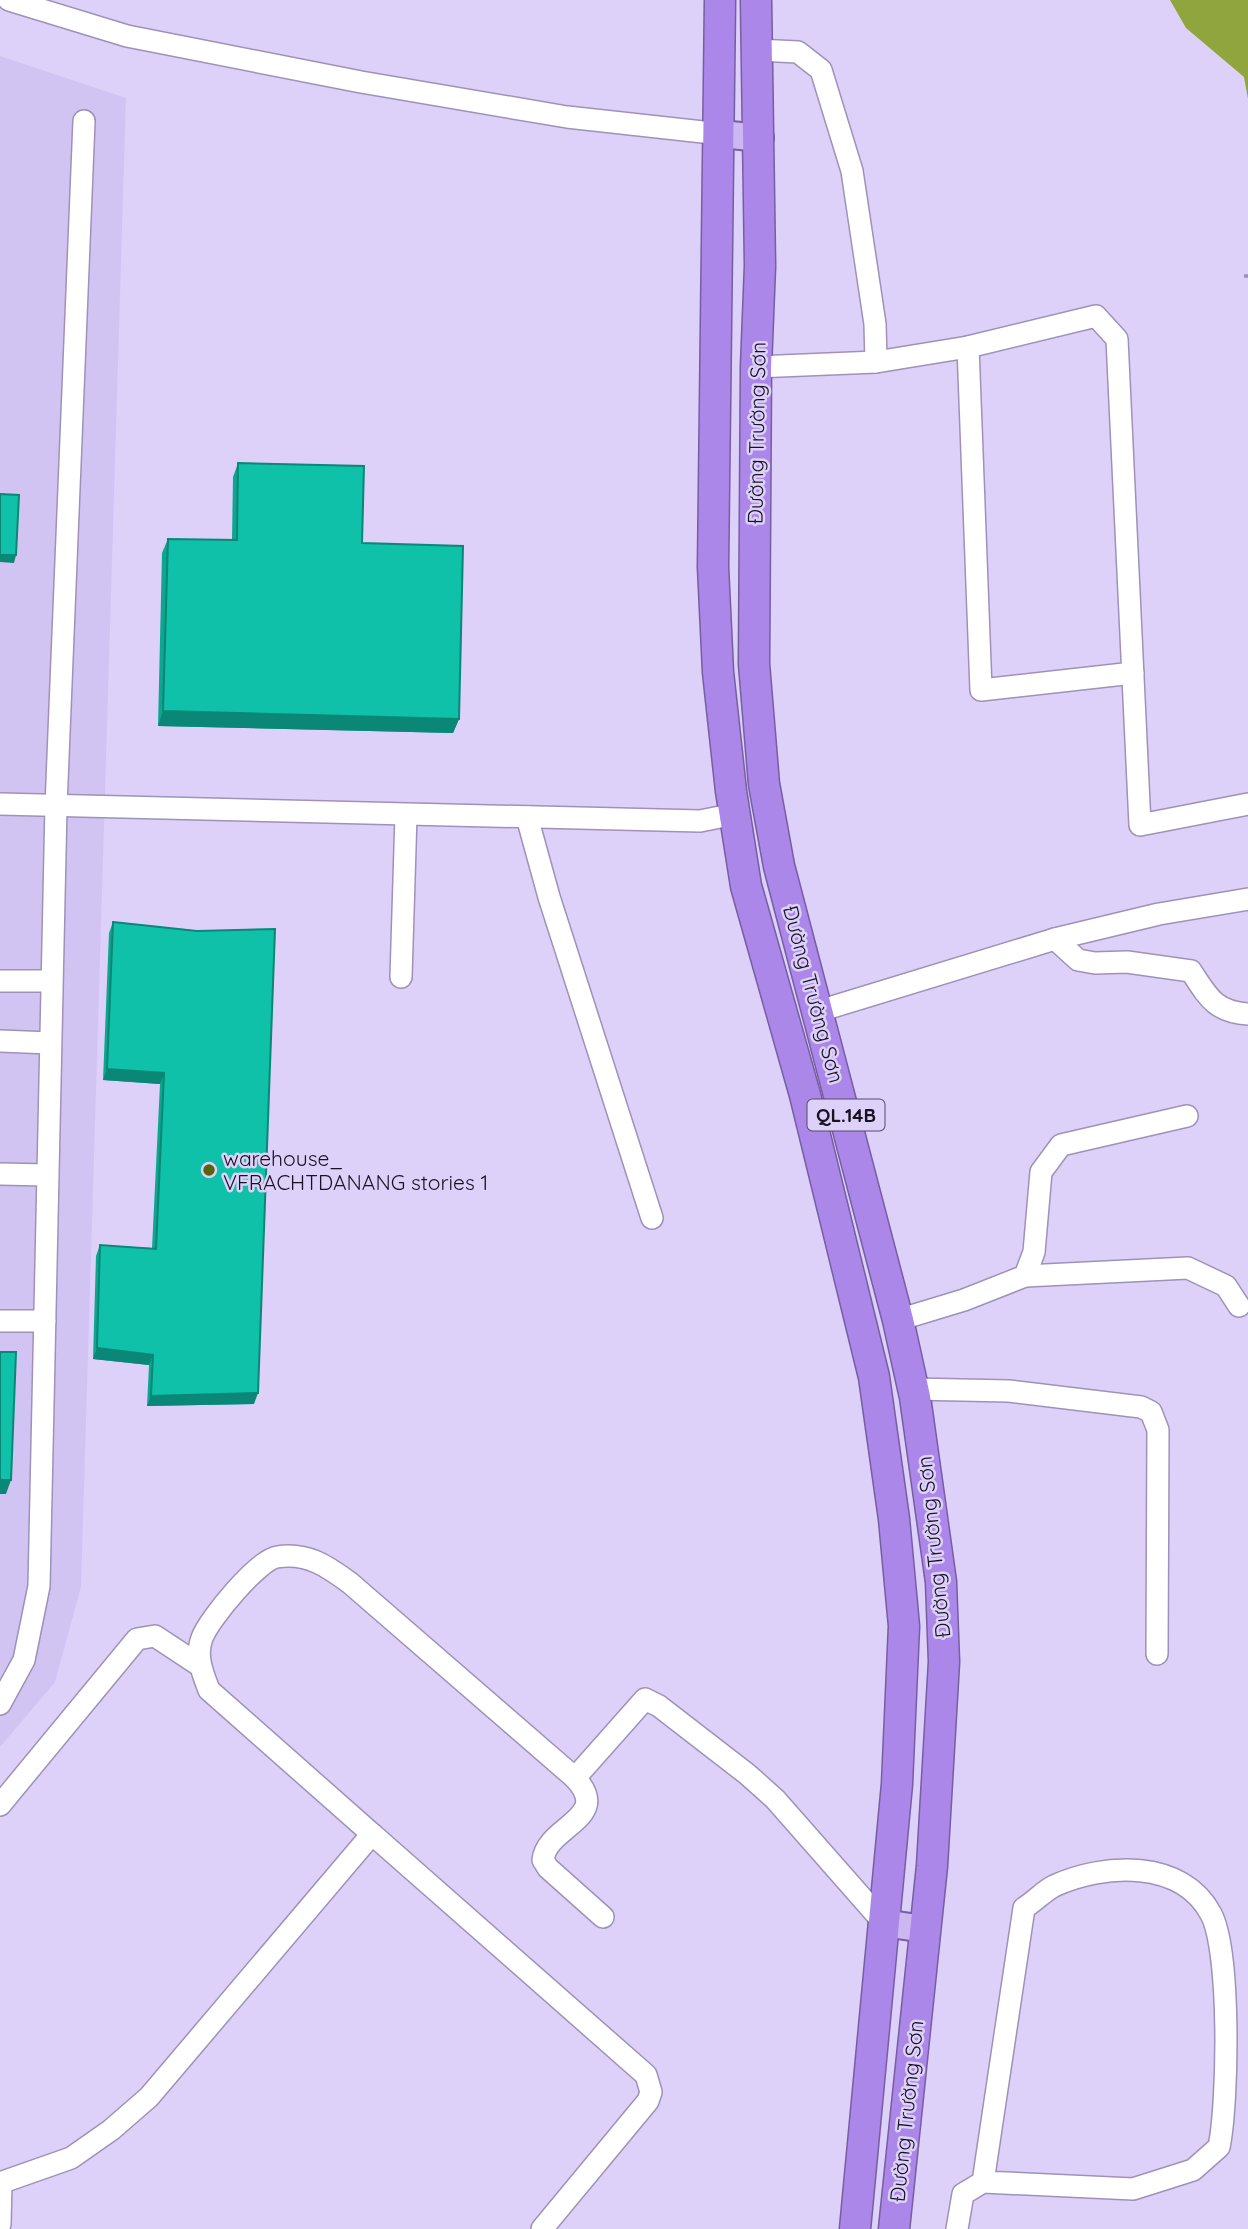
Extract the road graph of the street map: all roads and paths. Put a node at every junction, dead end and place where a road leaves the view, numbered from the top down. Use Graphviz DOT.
graph roads {
  1 [pos="9,0"];
  2 [pos="720,0"];
  3 [pos="756,0"];
  4 [pos="758,50"];
  5 [pos="84,121"];
  6 [pos="721,134"];
  7 [pos="760,138"];
  8 [pos="968,347"];
  9 [pos="876,362"];
  10 [pos="756,367"];
  11 [pos="1133,673"];
  12 [pos="0,804"];
  13 [pos="1248,804"];
  14 [pos="55,806"];
  15 [pos="735,814"];
  16 [pos="406,815"];
  17 [pos="527,817"];
  18 [pos="1248,899"];
  19 [pos="1055,939"];
  20 [pos="401,977"];
  21 [pos="0,981"];
  22 [pos="51,981"];
  23 [pos="819,1011"];
  24 [pos="1248,1014"];
  25 [pos="0,1041"];
  26 [pos="50,1043"];
  27 [pos="1187,1116"];
  28 [pos="0,1174"];
  29 [pos="47,1175"];
  30 [pos="652,1218"];
  31 [pos="1025,1276"];
  32 [pos="1239,1306"];
  33 [pos="898,1320"];
  34 [pos="0,1321"];
  35 [pos="45,1321"];
  36 [pos="913,1390"];
  37 [pos="1157,1654"];
  38 [pos="199,1665"];
  39 [pos="0,1704"];
  40 [pos="575,1777"];
  41 [pos="0,1805"];
  42 [pos="372,1835"];
  43 [pos="603,1917"];
  44 [pos="884,1923"];
  45 [pos="924,1929"];
  46 [pos="983,2182"];
  47 [pos="0,2183"];
  48 [pos="0,2224"];
  49 [pos="542,2229"];
  50 [pos="855,2229"];
  51 [pos="894,2229"];
  52 [pos="957,2229"];
  1 -- 6 [label="street"];
  2 -- 6 [label="highway, Đường Trường Sơn / QL.14B"];
  3 -- 4 [label="highway, Đường Trường Sơn / QL.14B"];
  4 -- 7 [label="highway, Đường Trường Sơn / QL.14B"];
  4 -- 9 [label="street"];
  5 -- 14 [label="street"];
  6 -- 7 [label="main road"];
  6 -- 15 [label="highway, Đường Trường Sơn / QL.14B"];
  7 -- 10 [label="highway, Đường Trường Sơn / QL.14B"];
  8 -- 9 [label="street"];
  8 -- 11 [label="street"];
  8 -- 11 [label="street"];
  9 -- 10 [label="street"];
  10 -- 23 [label="highway, Đường Trường Sơn / QL.14B"];
  11 -- 13 [label="street"];
  12 -- 14 [label="street"];
  14 -- 16 [label="street"];
  14 -- 22 [label="street"];
  15 -- 17 [label="street"];
  15 -- 44 [label="highway, Đường Trường Sơn / QL.14B"];
  16 -- 17 [label="street"];
  16 -- 20 [label="street"];
  17 -- 30 [label="street"];
  18 -- 19 [label="street"];
  19 -- 23 [label="street"];
  19 -- 24 [label="street"];
  21 -- 22 [label="street"];
  22 -- 26 [label="street"];
  23 -- 33 [label="highway, Đường Trường Sơn / QL.14B"];
  25 -- 26 [label="street"];
  26 -- 29 [label="street"];
  27 -- 31 [label="street"];
  28 -- 29 [label="street"];
  29 -- 35 [label="street"];
  31 -- 32 [label="street"];
  31 -- 33 [label="street"];
  33 -- 36 [label="highway, Đường Trường Sơn / QL.14B"];
  34 -- 35 [label="street"];
  35 -- 39 [label="street"];
  36 -- 37 [label="street"];
  36 -- 45 [label="highway, Đường Trường Sơn / QL.14B"];
  38 -- 40 [label="street"];
  38 -- 41 [label="street"];
  38 -- 42 [label="street"];
  40 -- 43 [label="street"];
  40 -- 44 [label="street"];
  42 -- 47 [label="street"];
  42 -- 49 [label="street"];
  44 -- 45 [label="main road"];
  44 -- 50 [label="highway, Đường Trường Sơn / QL.14B"];
  45 -- 51 [label="highway, Đường Trường Sơn / QL.14B"];
  46 -- 46 [label="street"];
  46 -- 52 [label="street"];
  47 -- 48 [label="street"];
}
